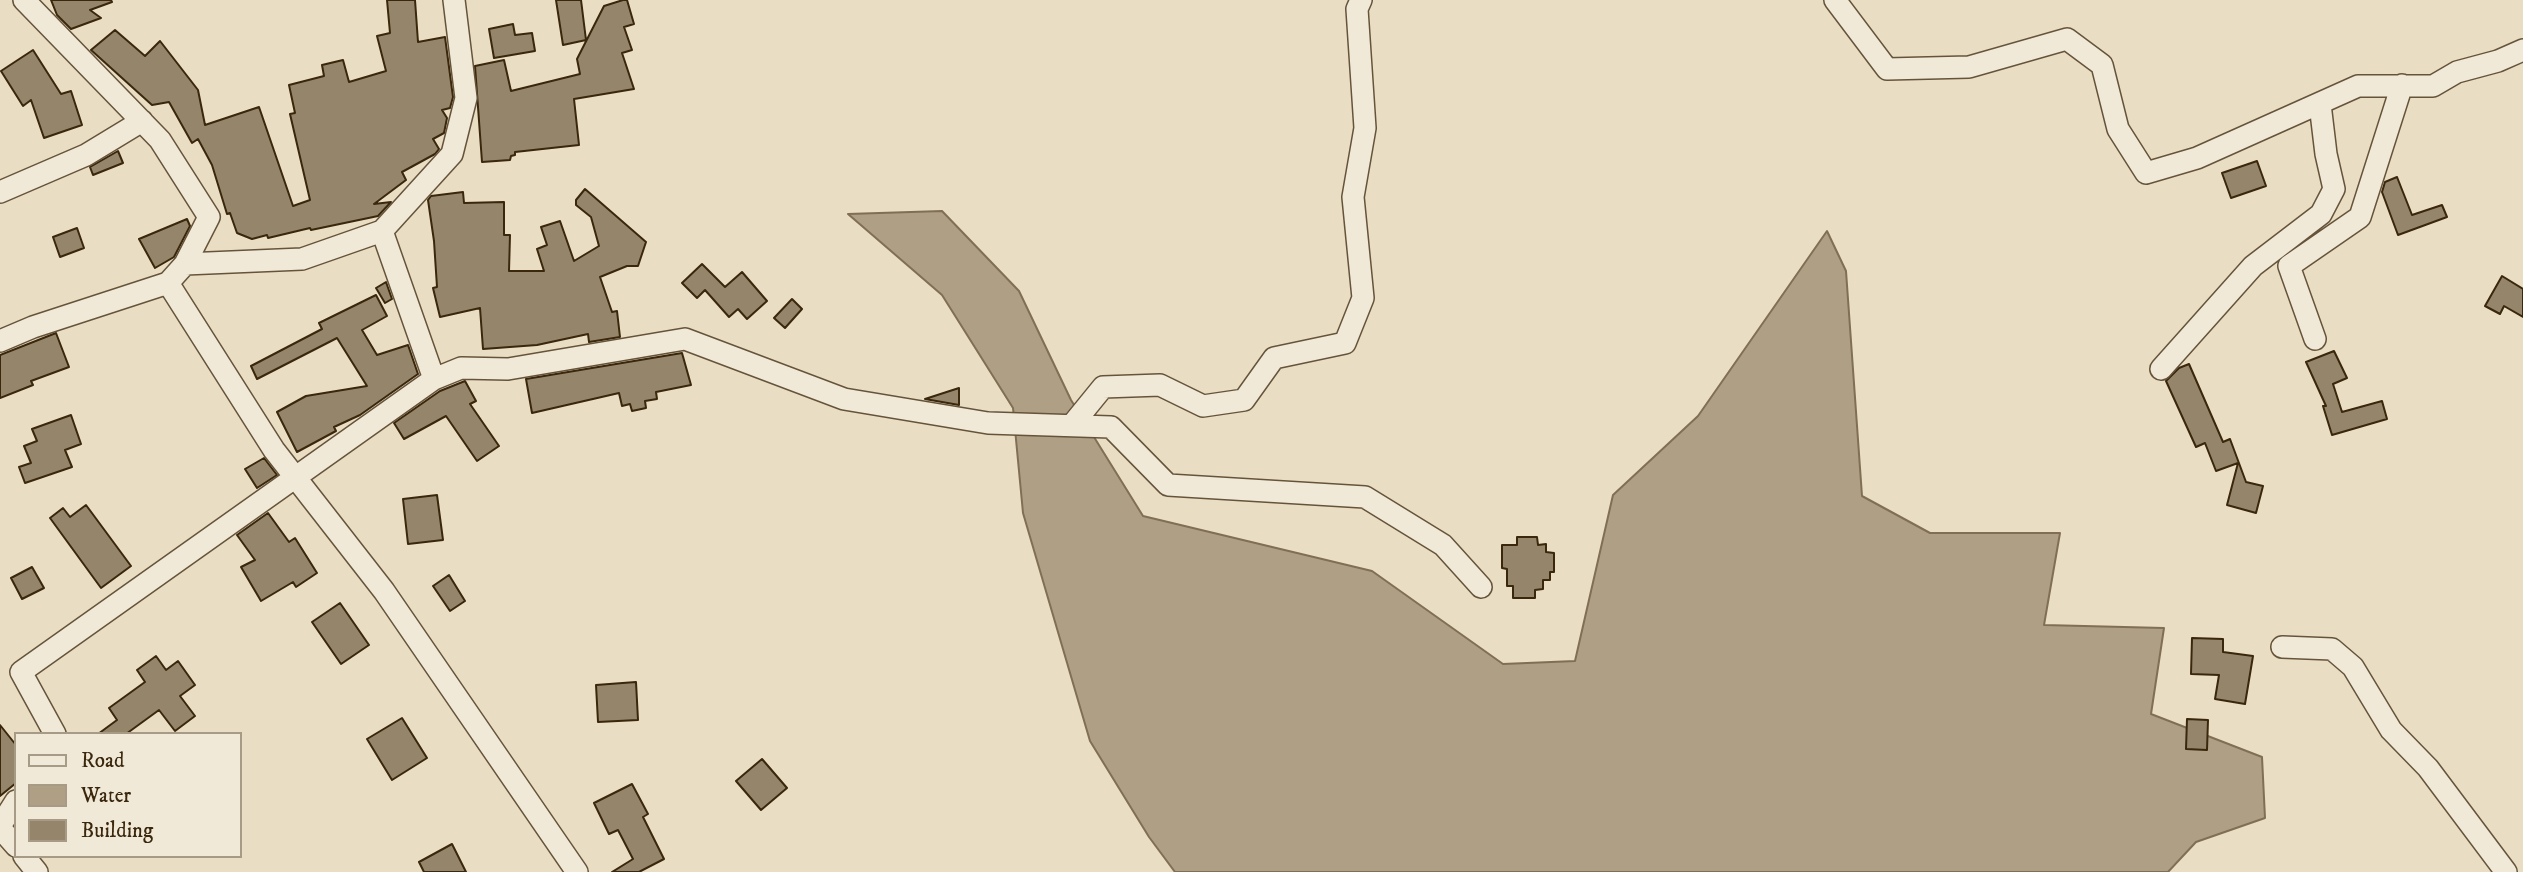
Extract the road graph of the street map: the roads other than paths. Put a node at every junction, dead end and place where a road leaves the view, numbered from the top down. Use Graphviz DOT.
graph roads {
  1 [pos="24,0"];
  2 [pos="454,0"];
  3 [pos="1362,0"];
  4 [pos="1835,0"];
  5 [pos="2523,50"];
  6 [pos="2402,85"];
  7 [pos="2320,104"];
  8 [pos="142,121"];
  9 [pos="0,192"];
  10 [pos="382,231"];
  11 [pos="185,264"];
  12 [pos="168,283"];
  13 [pos="2315,339"];
  14 [pos="0,341"];
  15 [pos="2161,369"];
  16 [pos="434,379"];
  17 [pos="1072,425"];
  18 [pos="297,477"];
  19 [pos="1481,587"];
  20 [pos="2282,647"];
  21 [pos="54,732"];
  22 [pos="14,804"];
  23 [pos="0,827"];
  24 [pos="14,844"];
  25 [pos="577,872"];
  26 [pos="2506,872"];
  1 -- 8 [label="street"];
  2 -- 10 [label="street"];
  3 -- 17 [label="street"];
  4 -- 7 [label="street"];
  5 -- 6 [label="street"];
  6 -- 7 [label="street"];
  6 -- 13 [label="street"];
  7 -- 15 [label="street"];
  8 -- 9 [label="street"];
  8 -- 11 [label="street"];
  10 -- 11 [label="street"];
  10 -- 16 [label="street"];
  11 -- 12 [label="street"];
  12 -- 14 [label="street"];
  12 -- 18 [label="street"];
  16 -- 17 [label="street"];
  16 -- 18 [label="street"];
  17 -- 19 [label="street"];
  18 -- 21 [label="street"];
  18 -- 25 [label="street"];
  20 -- 26 [label="street"];
  22 -- 23 [label="street"];
  23 -- 24 [label="street"];
}
